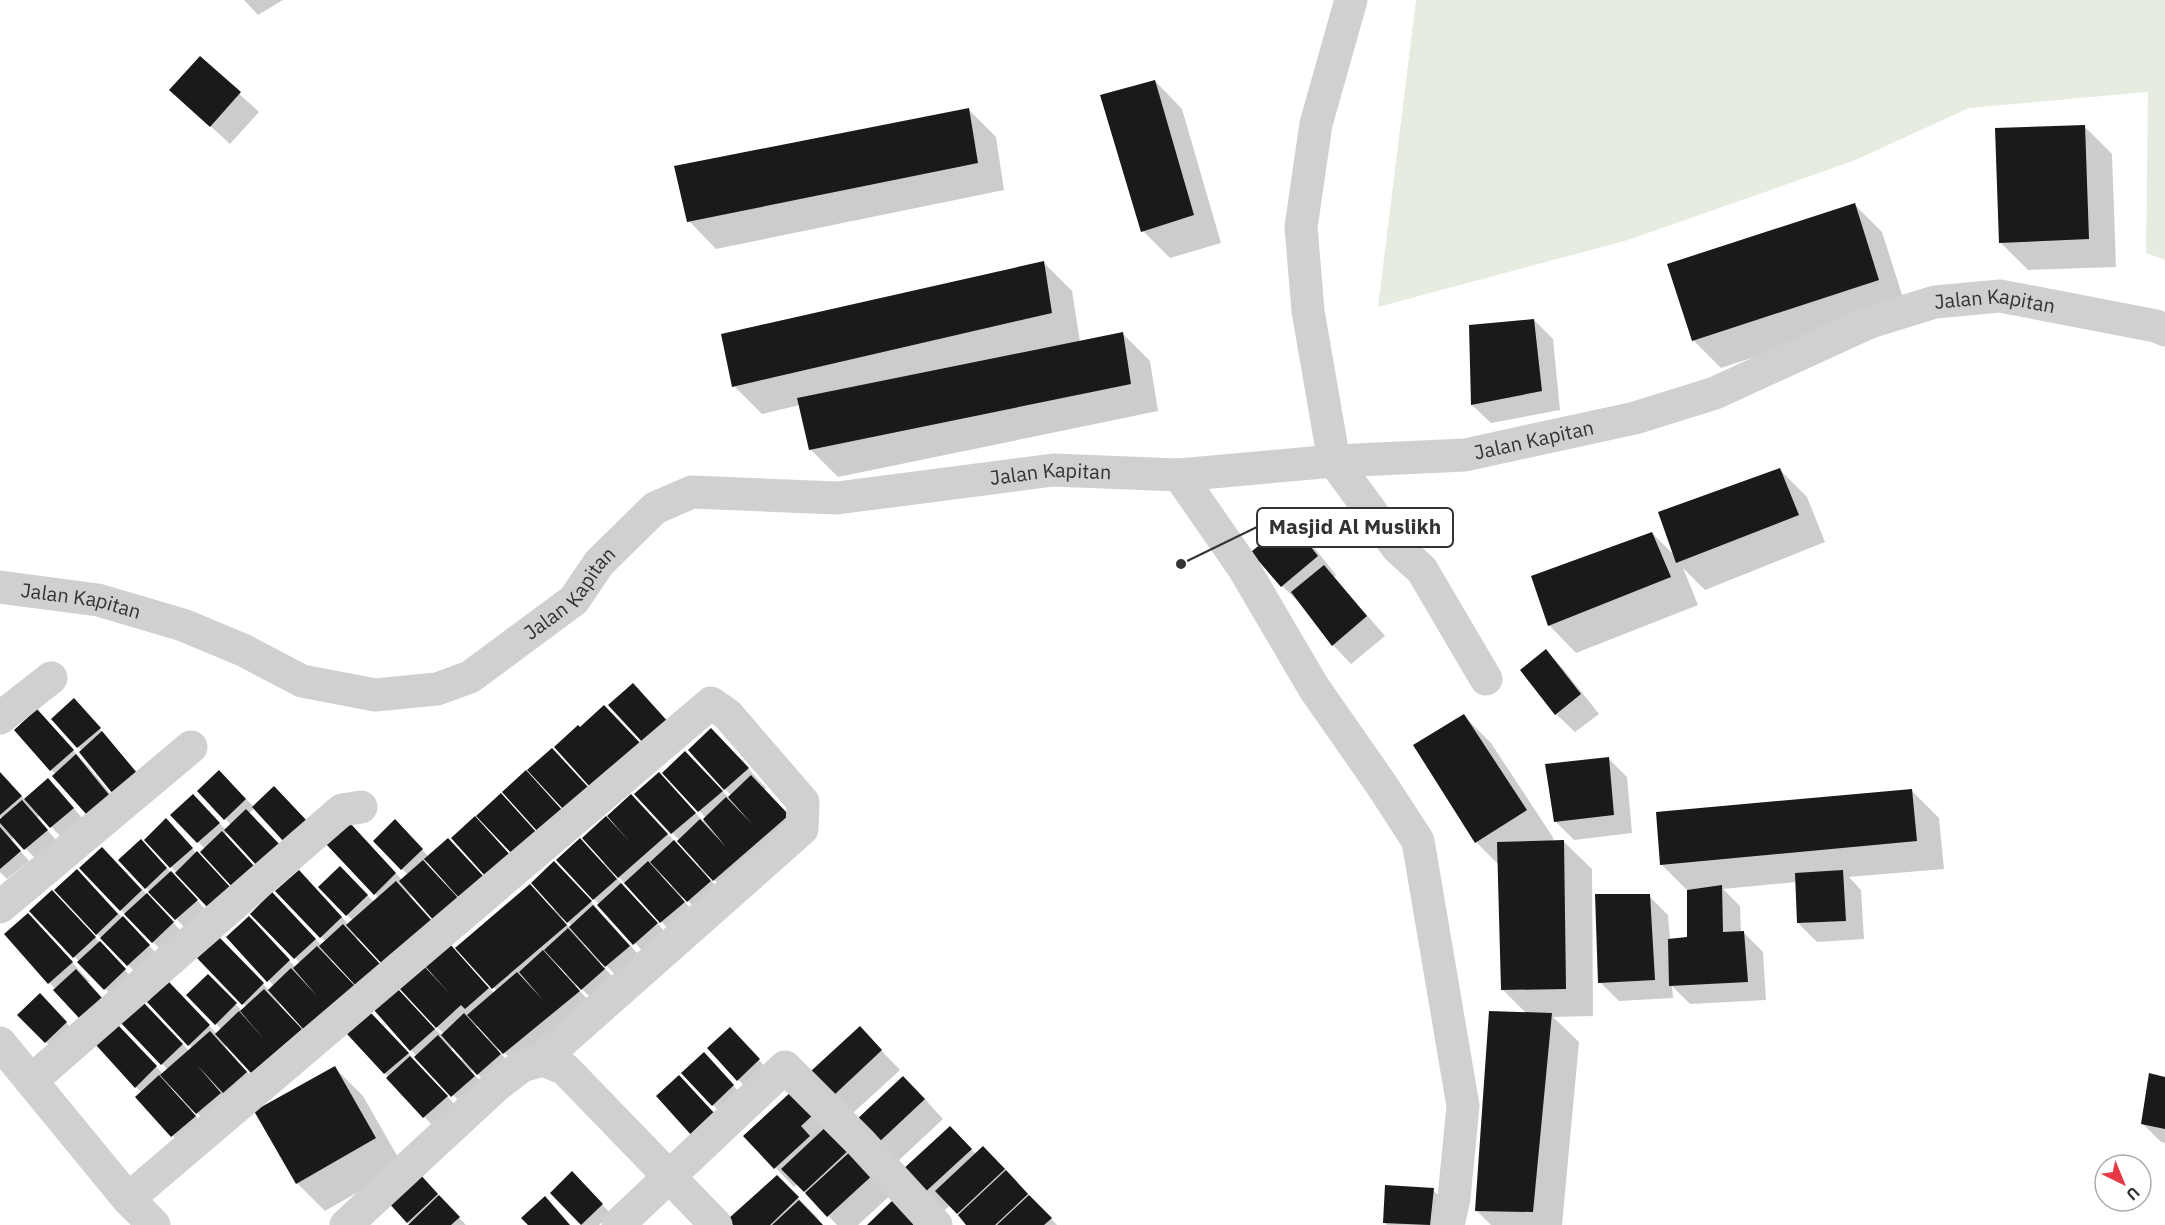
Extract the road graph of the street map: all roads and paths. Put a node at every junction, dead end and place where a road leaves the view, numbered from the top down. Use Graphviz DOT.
graph roads {
  1 [pos="1351,0"];
  2 [pos="2165,330"];
  3 [pos="1334,461"];
  4 [pos="1179,475"];
  5 [pos="0,587"];
  6 [pos="51,678"];
  7 [pos="1486,679"];
  8 [pos="0,717"];
  9 [pos="191,747"];
  10 [pos="361,807"];
  11 [pos="0,907"];
  12 [pos="0,1042"];
  13 [pos="540,1061"];
  14 [pos="32,1081"];
  15 [pos="670,1176"];
  16 [pos="128,1199"];
  17 [pos="154,1225"];
  18 [pos="345,1225"];
  19 [pos="618,1225"];
  20 [pos="716,1225"];
  21 [pos="936,1225"];
  22 [pos="1448,1225"];
  1 -- 3 [label="street"];
  2 -- 3 [label="street, Jalan Kapitan"];
  3 -- 4 [label="street, Jalan Kapitan"];
  3 -- 7 [label="street"];
  4 -- 5 [label="street, Jalan Kapitan"];
  4 -- 22 [label="street"];
  6 -- 8 [label="street"];
  9 -- 11 [label="street"];
  10 -- 14 [label="street"];
  12 -- 14 [label="street"];
  13 -- 15 [label="street"];
  13 -- 16 [label="street"];
  13 -- 18 [label="street"];
  14 -- 16 [label="street"];
  15 -- 19 [label="street"];
  15 -- 20 [label="street"];
  15 -- 21 [label="street"];
  16 -- 17 [label="street"];
}
